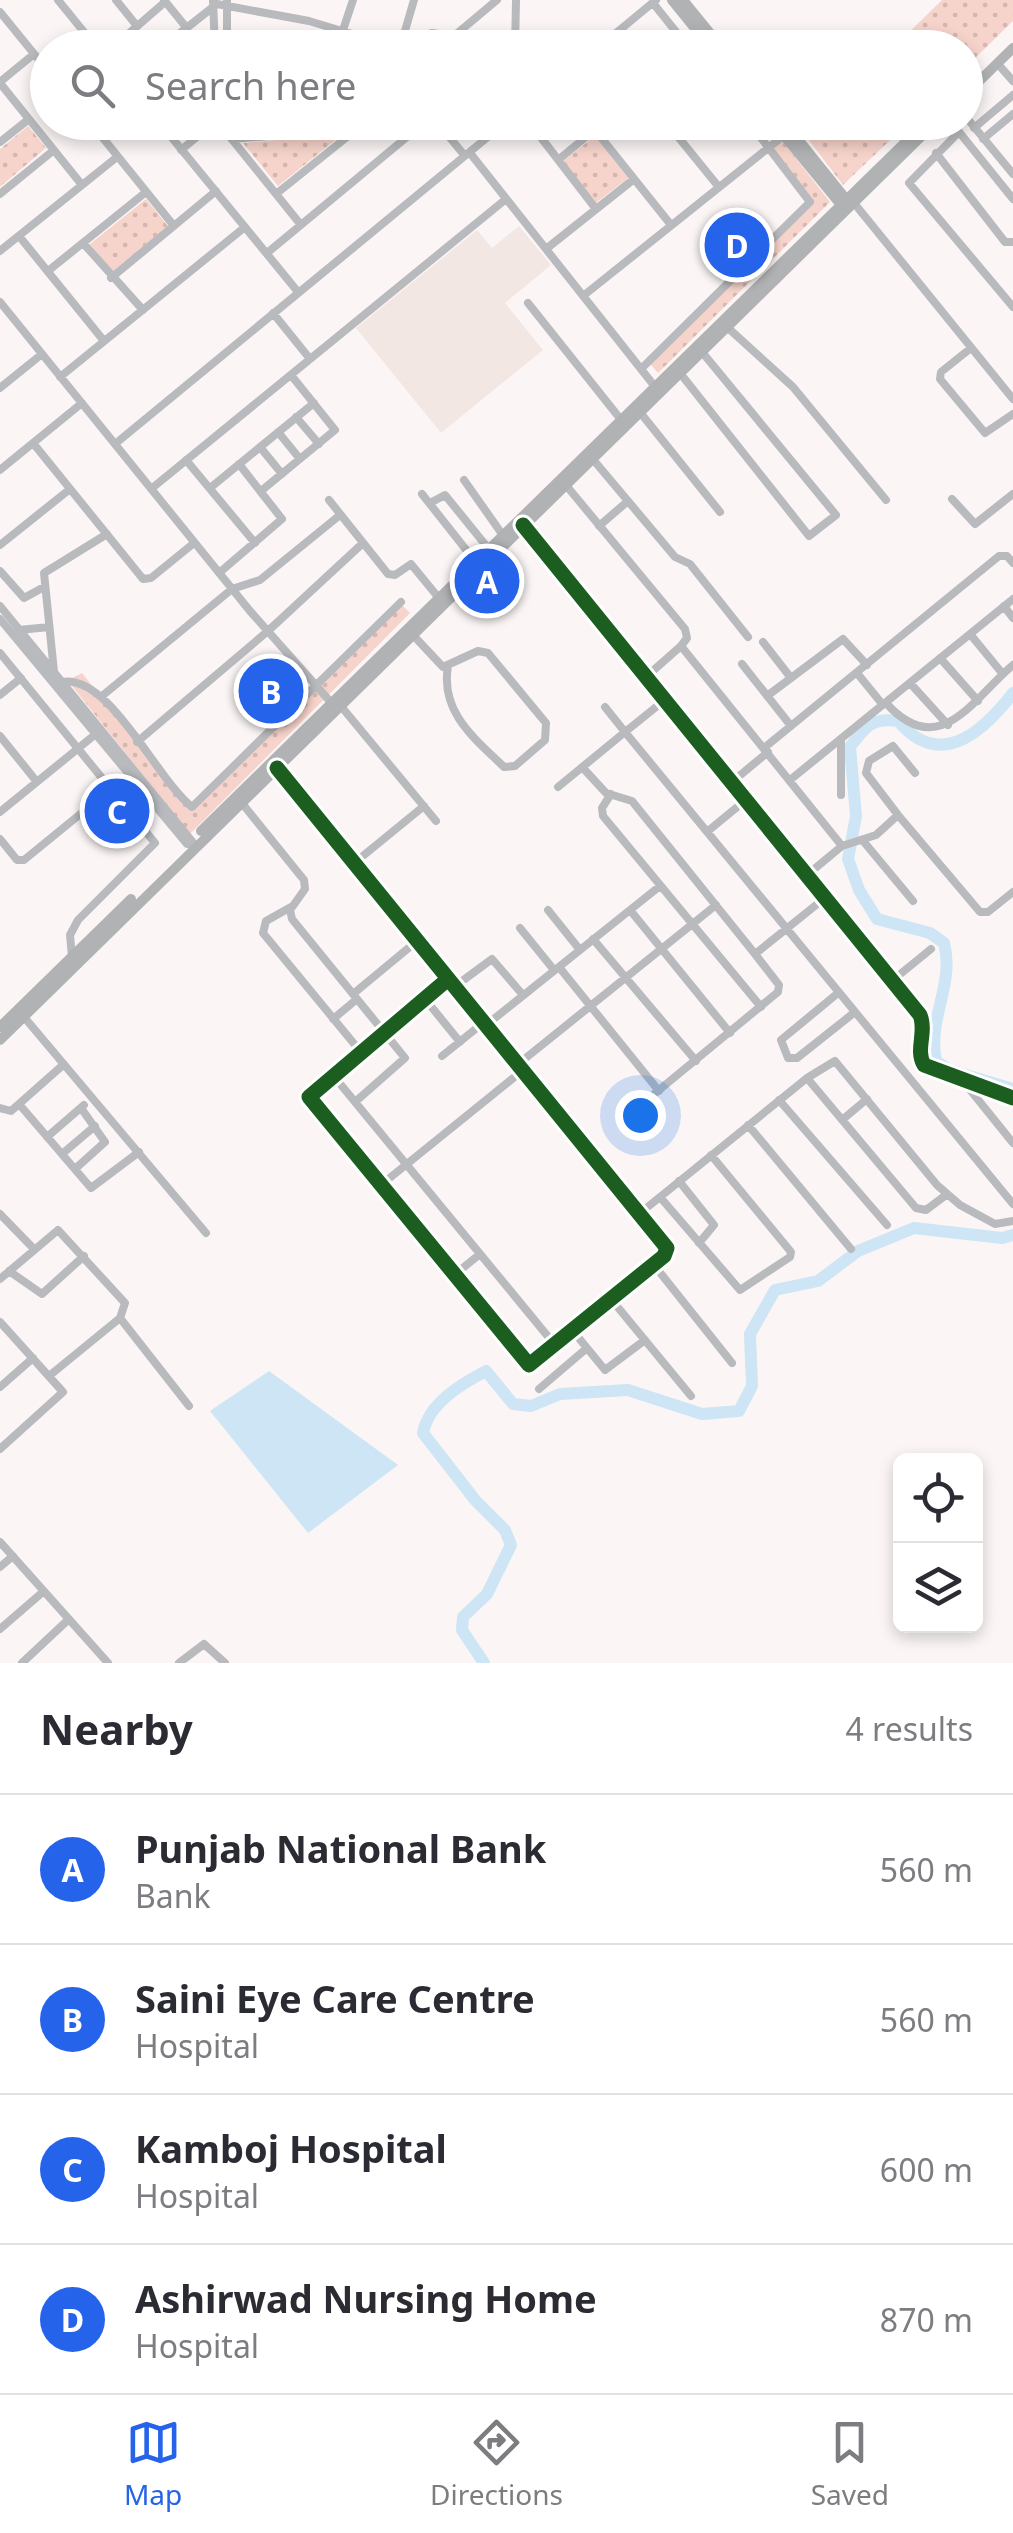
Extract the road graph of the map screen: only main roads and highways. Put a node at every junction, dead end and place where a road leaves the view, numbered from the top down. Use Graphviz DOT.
graph roads {
  1 [pos="672,0"];
  2 [pos="683,0"];
  3 [pos="697,30"];
  4 [pos="707,30"];
  5 [pos="1013,39"];
  6 [pos="1013,48"];
  7 [pos="983,68"];
  8 [pos="983,77"];
  9 [pos="794,140"];
  10 [pos="909,140"];
  11 [pos="917,140"];
  12 [pos="848,204"];
  13 [pos="657,389"];
  14 [pos="623,422"];
  15 [pos="336,706"];
  16 [pos="192,843"];
  17 [pos="0,1028"];
  18 [pos="0,1040"];
  1 -- 3 [label="main road"];
  2 -- 4 [label="main road"];
  5 -- 7 [label="main road"];
  6 -- 8 [label="main road"];
  9 -- 12 [label="main road"];
  10 -- 12 [label="main road"];
  11 -- 12 [label="main road"];
  12 -- 13 [label="main road"];
  12 -- 13 [label="main road"];
  13 -- 14 [label="main road"];
  13 -- 14 [label="main road"];
  14 -- 15 [label="main road"];
  14 -- 15 [label="main road"];
  15 -- 16 [label="main road"];
  15 -- 16 [label="main road"];
  16 -- 17 [label="main road"];
  16 -- 18 [label="main road"];
}
